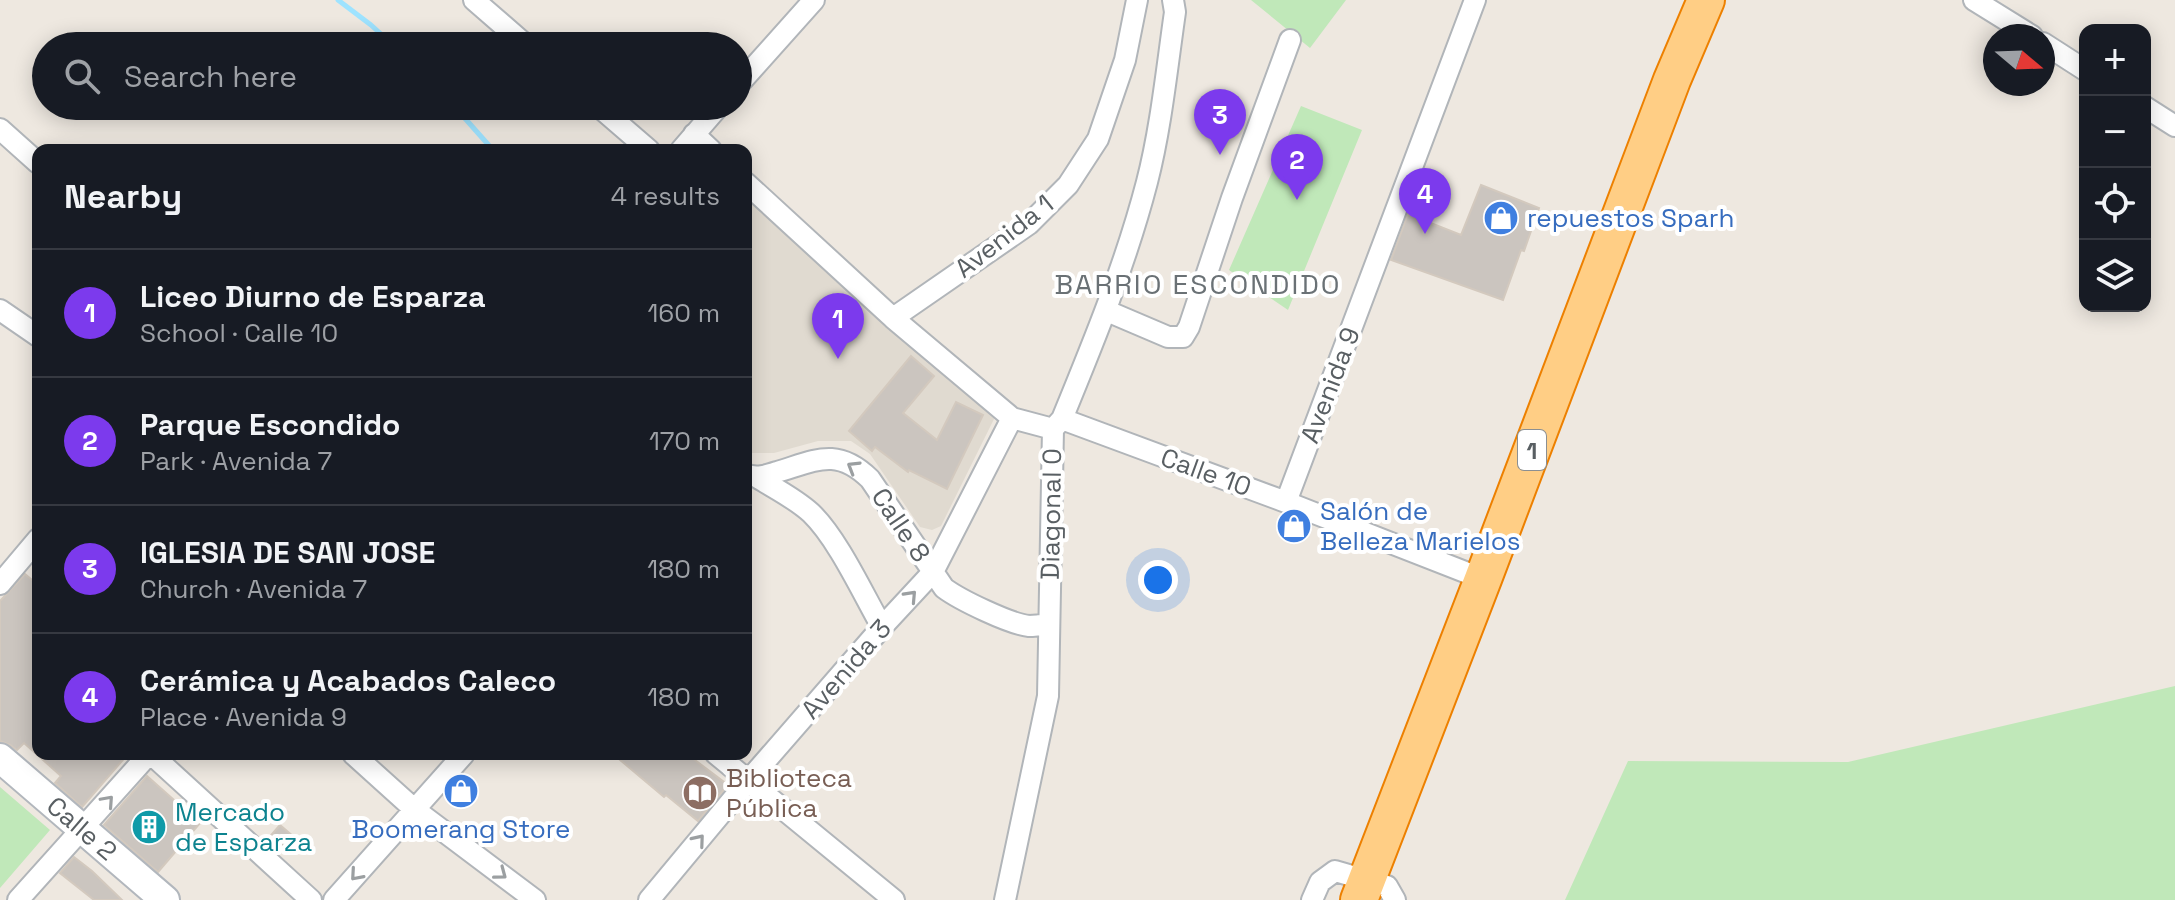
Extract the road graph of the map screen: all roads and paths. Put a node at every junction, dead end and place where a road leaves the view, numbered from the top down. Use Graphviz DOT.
graph roads {
  1 [pos="474,0"];
  2 [pos="814,0"];
  3 [pos="1137,0"];
  4 [pos="1173,0"];
  5 [pos="1475,0"];
  6 [pos="1706,0"];
  7 [pos="1974,0"];
  8 [pos="2013,24"];
  9 [pos="511,32"];
  10 [pos="1290,40"];
  11 [pos="2055,51"];
  12 [pos="2079,66"];
  13 [pos="752,69"];
  14 [pos="2151,111"];
  15 [pos="614,120"];
  16 [pos="707,120"];
  17 [pos="2175,126"];
  18 [pos="0,129"];
  19 [pos="687,142"];
  20 [pos="642,144"];
  21 [pos="32,158"];
  22 [pos="752,189"];
  23 [pos="0,310"];
  24 [pos="1107,311"];
  25 [pos="893,318"];
  26 [pos="32,332"];
  27 [pos="1012,418"];
  28 [pos="1057,424"];
  29 [pos="752,477"];
  30 [pos="1286,502"];
  31 [pos="32,546"];
  32 [pos="933,572"];
  33 [pos="1483,579"];
  34 [pos="0,584"];
  35 [pos="1049,624"];
  36 [pos="882,627"];
  37 [pos="0,758"];
  38 [pos="145,760"];
  39 [pos="157,760"];
  40 [pos="360,760"];
  41 [pos="459,760"];
  42 [pos="723,760"];
  43 [pos="748,781"];
  44 [pos="414,809"];
  45 [pos="83,828"];
  46 [pos="1373,893"];
  47 [pos="18,900"];
  48 [pos="165,900"];
  49 [pos="311,900"];
  50 [pos="334,900"];
  51 [pos="535,900"];
  52 [pos="649,900"];
  53 [pos="894,900"];
  54 [pos="1005,900"];
  55 [pos="1312,900"];
  1 -- 9 [label="street"];
  2 -- 13 [label="street"];
  3 -- 25 [label="street, Avenida 1"];
  4 -- 24 [label="street, Diagonal 0"];
  5 -- 30 [label="street, Avenida 9"];
  6 -- 33 [label="highway, 1"];
  7 -- 8 [label="street"];
  10 -- 24 [label="street"];
  11 -- 12 [label="street"];
  14 -- 17 [label="street"];
  15 -- 20 [label="street"];
  16 -- 19 [label="street"];
  18 -- 21 [label="street"];
  22 -- 25 [label="street, Calle 10"];
  23 -- 26 [label="street"];
  24 -- 28 [label="street, Diagonal 0"];
  25 -- 27 [label="street, Calle 10"];
  27 -- 28 [label="street, Calle 10"];
  27 -- 32 [label="street, Avenida 3"];
  28 -- 30 [label="street, Calle 10"];
  28 -- 35 [label="street, Diagonal 0"];
  32 -- 29 [label="street, Calle 8, one-way"];
  29 -- 36 [label="street"];
  30 -- 33 [label="street, Calle 10"];
  31 -- 34 [label="street"];
  32 -- 35 [label="street, Calle 8"];
  36 -- 32 [label="street, Avenida 3, one-way"];
  33 -- 46 [label="highway, 1"];
  35 -- 54 [label="street, Diagonal 0"];
  36 -- 43 [label="street, Avenida 3"];
  37 -- 45 [label="street, Calle 2"];
  45 -- 38 [label="street, one-way"];
  39 -- 49 [label="street"];
  40 -- 44 [label="street"];
  41 -- 44 [label="street"];
  42 -- 43 [label="street"];
  52 -- 43 [label="street, Avenida 3, one-way"];
  43 -- 53 [label="street"];
  44 -- 50 [label="street, one-way"];
  44 -- 51 [label="street, one-way"];
  45 -- 47 [label="street"];
  45 -- 48 [label="street, Calle 2"];
  46 -- 55 [label="street"];
}
